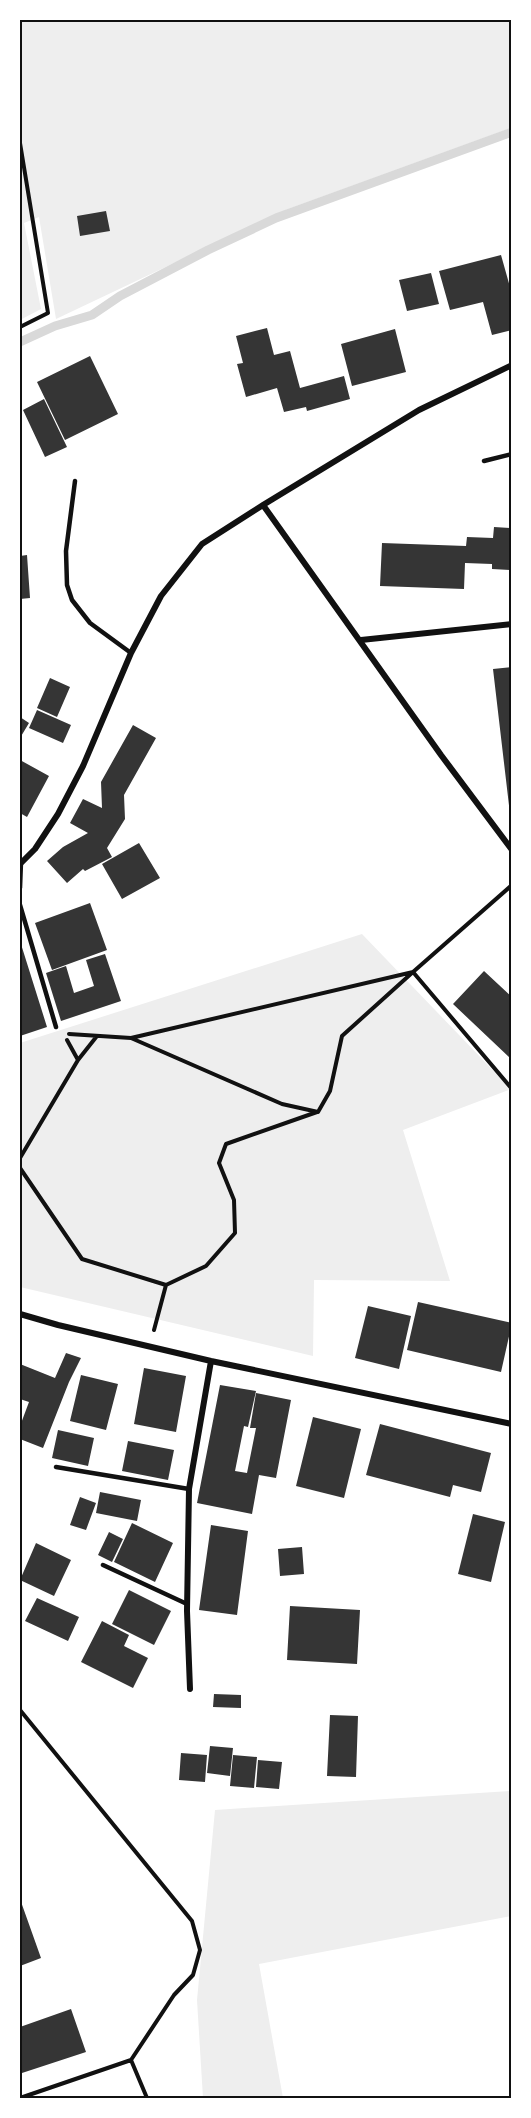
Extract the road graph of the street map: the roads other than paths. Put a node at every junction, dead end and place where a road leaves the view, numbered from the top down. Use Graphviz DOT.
graph roads {
  1 [pos="512,365"];
  2 [pos="512,454"];
  3 [pos="484,461"];
  4 [pos="75,481"];
  5 [pos="263,504"];
  6 [pos="512,624"];
  7 [pos="361,640"];
  8 [pos="131,652"];
  9 [pos="512,850"];
  10 [pos="20,862"];
  11 [pos="20,888"];
  12 [pos="20,905"];
  13 [pos="56,1027"];
  14 [pos="20,1314"];
  15 [pos="211,1361"];
  16 [pos="512,1424"];
  17 [pos="56,1467"];
  18 [pos="189,1489"];
  19 [pos="104,1565"];
  20 [pos="187,1604"];
  21 [pos="190,1689"];
  1 -- 5 [label="street"];
  2 -- 3 [label="lane"];
  4 -- 8 [label="lane"];
  5 -- 7 [label="street"];
  5 -- 8 [label="street"];
  6 -- 7 [label="street"];
  7 -- 9 [label="street"];
  8 -- 10 [label="street"];
  10 -- 11 [label="lane"];
  12 -- 13 [label="lane"];
  14 -- 15 [label="street"];
  15 -- 16 [label="street"];
  15 -- 18 [label="street"];
  17 -- 18 [label="lane"];
  18 -- 20 [label="street"];
  19 -- 20 [label="lane"];
  20 -- 21 [label="street"];
}
